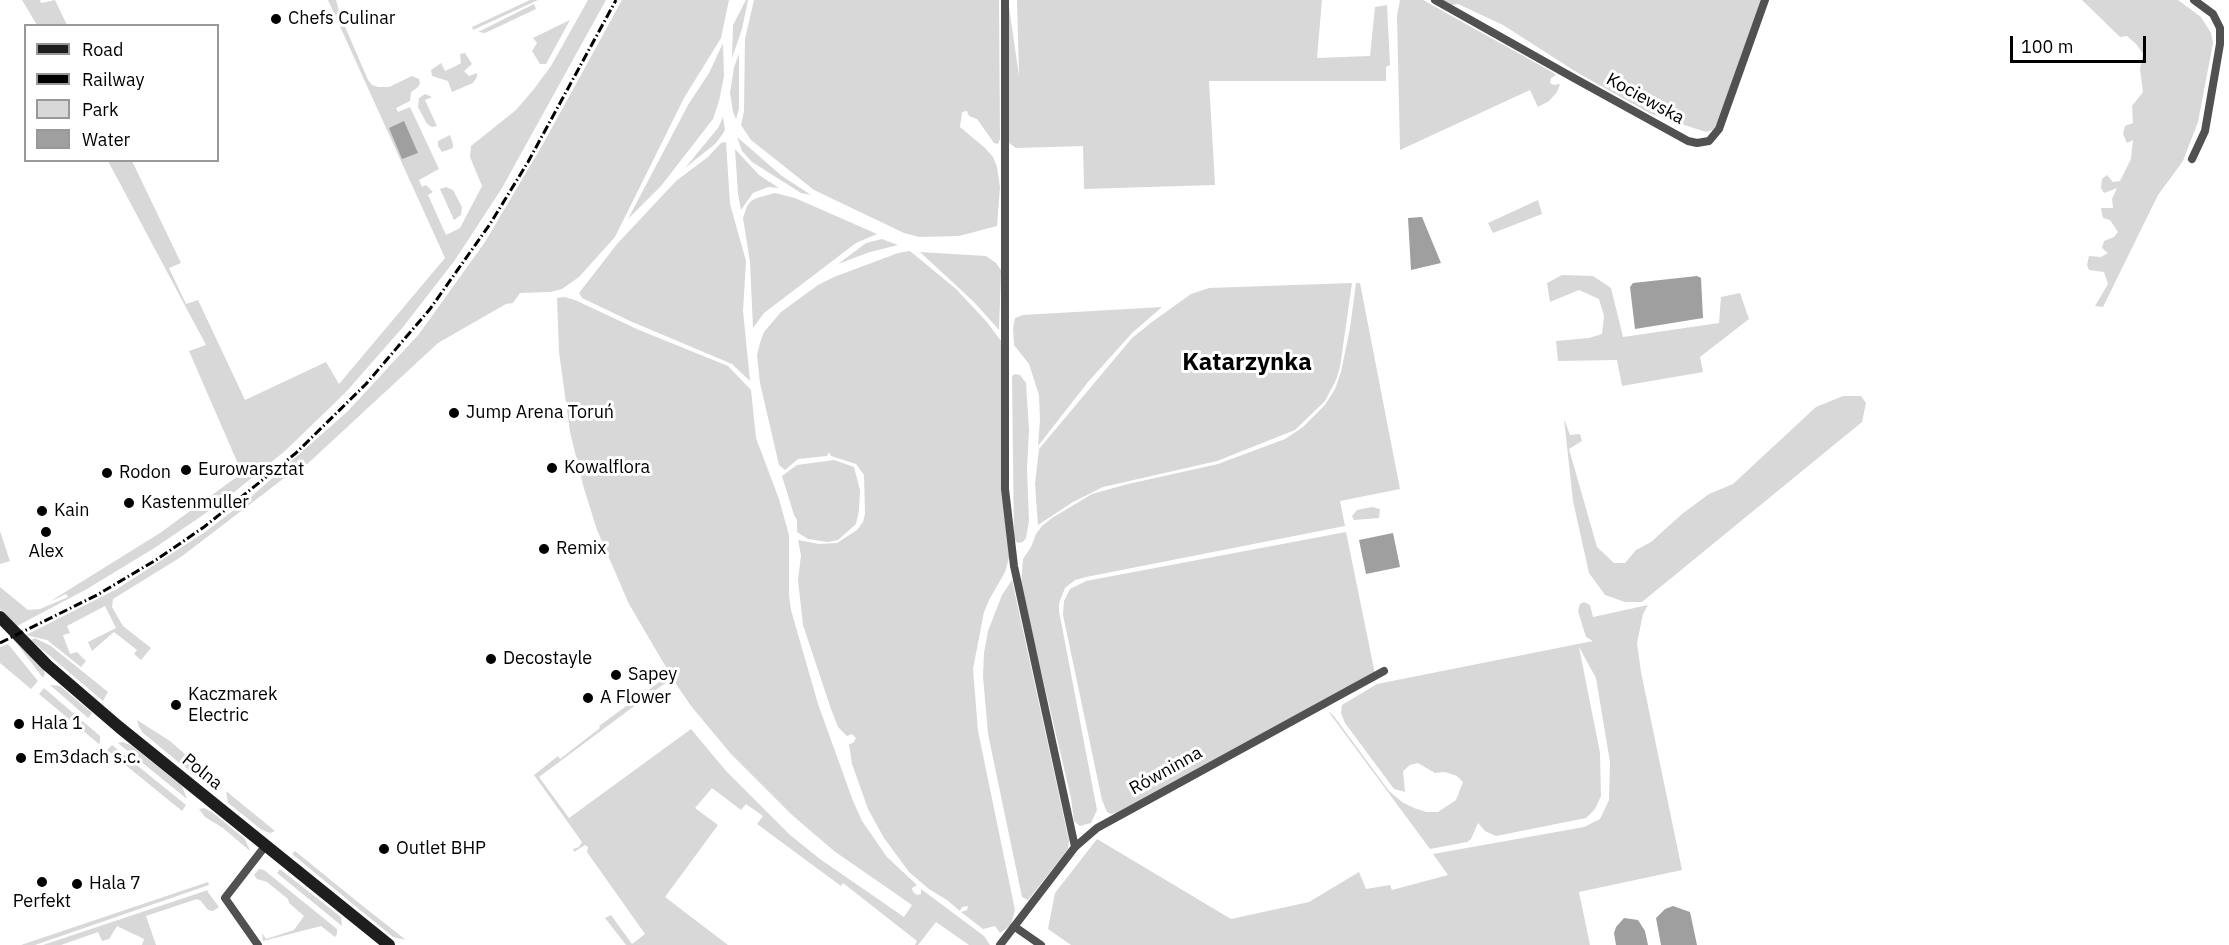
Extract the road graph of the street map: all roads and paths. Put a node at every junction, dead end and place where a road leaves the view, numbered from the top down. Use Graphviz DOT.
graph roads {
  1 [pos="1005,0"];
  2 [pos="1435,0"];
  3 [pos="1765,0"];
  4 [pos="2194,0"];
  5 [pos="2192,159"];
  6 [pos="0,617"];
  7 [pos="1384,671"];
  8 [pos="266,845"];
  9 [pos="1075,847"];
  10 [pos="1015,927"];
  11 [pos="258,945"];
  12 [pos="389,945"];
  13 [pos="1000,945"];
  14 [pos="1041,945"];
  1 -- 9 [label="street"];
  2 -- 3 [label="street, Kociewska"];
  4 -- 5 [label="street"];
  6 -- 8 [label="street, Polna"];
  7 -- 9 [label="street, Równinna"];
  8 -- 11 [label="street"];
  8 -- 12 [label="street, Polna"];
  9 -- 10 [label="street, Równinna"];
  10 -- 13 [label="street, Równinna"];
  10 -- 14 [label="street"];
}
